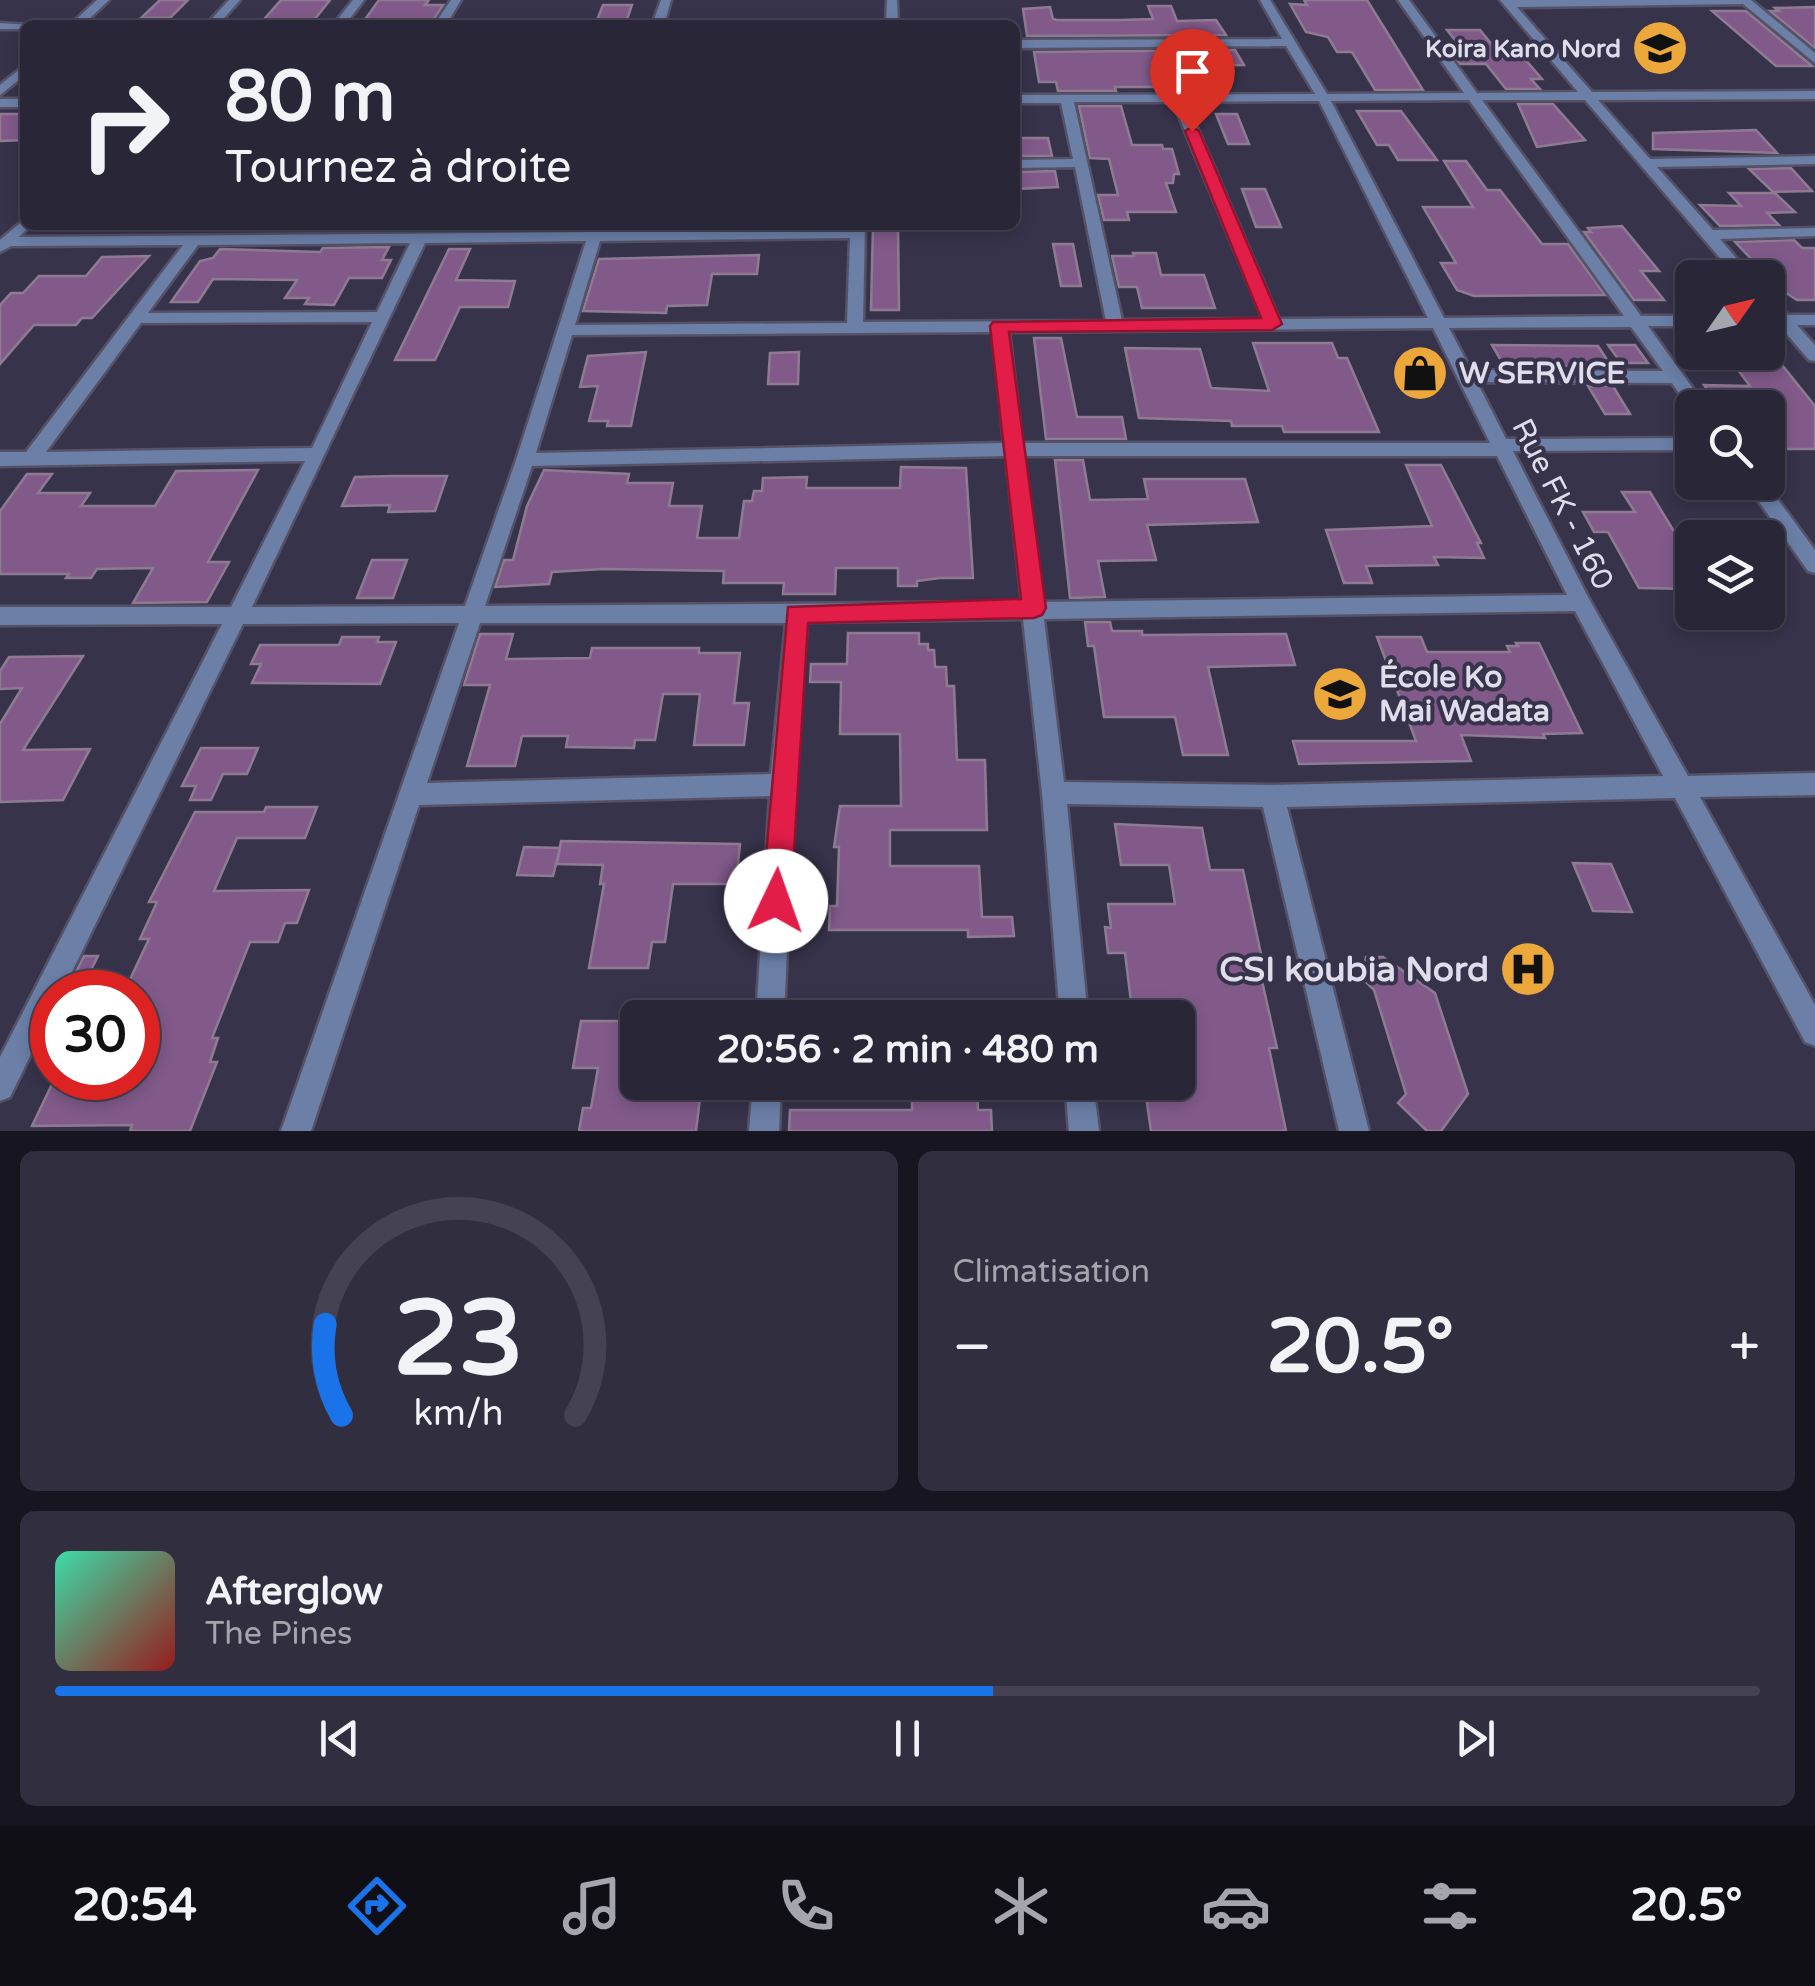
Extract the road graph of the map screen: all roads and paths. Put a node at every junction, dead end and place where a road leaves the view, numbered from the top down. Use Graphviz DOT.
graph roads {
  1 [pos="104,0"];
  2 [pos="235,0"];
  3 [pos="359,0"];
  4 [pos="1265,0"];
  5 [pos="1402,0"];
  6 [pos="1626,1"];
  7 [pos="1745,1"];
  8 [pos="1507,2"];
  9 [pos="82,20"];
  10 [pos="217,20"];
  11 [pos="342,20"];
  12 [pos="1288,42"];
  13 [pos="1020,44"];
  14 [pos="1815,58"];
  15 [pos="20,73"];
  16 [pos="0,91"];
  17 [pos="1815,95"];
  18 [pos="1473,96"];
  19 [pos="1589,96"];
  20 [pos="1068,99"];
  21 [pos="1178,99"];
  22 [pos="1324,99"];
  23 [pos="1020,100"];
  24 [pos="1815,160"];
  25 [pos="1647,163"];
  26 [pos="1020,164"];
  27 [pos="1081,164"];
  28 [pos="858,230"];
  29 [pos="308,232"];
  30 [pos="596,232"];
  31 [pos="1815,232"];
  32 [pos="1709,235"];
  33 [pos="420,237"];
  34 [pos="195,239"];
  35 [pos="4,246"];
  36 [pos="1731,260"];
  37 [pos="382,317"];
  38 [pos="137,318"];
  39 [pos="1785,320"];
  40 [pos="1815,320"];
  41 [pos="1675,321"];
  42 [pos="1636,322"];
  43 [pos="1438,323"];
  44 [pos="1272,324"];
  45 [pos="1000,326"];
  46 [pos="1114,326"];
  47 [pos="855,328"];
  48 [pos="1785,328"];
  49 [pos="566,330"];
  50 [pos="1815,356"];
  51 [pos="1464,376"];
  52 [pos="1677,377"];
  53 [pos="1686,390"];
  54 [pos="1675,444"];
  55 [pos="1500,447"];
  56 [pos="1016,449"];
  57 [pos="318,454"];
  58 [pos="31,458"];
  59 [pos="0,459"];
  60 [pos="525,460"];
  61 [pos="1767,500"];
  62 [pos="1815,565"];
  63 [pos="1580,603"];
  64 [pos="1034,608"];
  65 [pos="472,613"];
  66 [pos="797,614"];
  67 [pos="236,615"];
  68 [pos="3,621"];
  69 [pos="1815,784"];
  70 [pos="782,785"];
  71 [pos="1682,787"];
  72 [pos="1054,793"];
  73 [pos="412,794"];
  74 [pos="1272,796"];
  75 [pos="771,1000"];
  76 [pos="1072,1000"];
  77 [pos="1815,1032"];
  78 [pos="0,1087"];
  79 [pos="765,1100"];
  80 [pos="1081,1100"];
  81 [pos="296,1131"];
  82 [pos="764,1131"];
  83 [pos="1084,1131"];
  84 [pos="1354,1131"];
  1 -- 9 [label="street"];
  2 -- 10 [label="street"];
  3 -- 11 [label="street"];
  4 -- 12 [label="street, Rue FK - 160"];
  5 -- 18 [label="street"];
  6 -- 7 [label="street"];
  6 -- 8 [label="street"];
  7 -- 14 [label="street"];
  8 -- 19 [label="street"];
  12 -- 13 [label="street"];
  12 -- 22 [label="street, Rue FK - 160"];
  15 -- 16 [label="street"];
  17 -- 19 [label="street"];
  18 -- 19 [label="street"];
  18 -- 22 [label="street"];
  18 -- 42 [label="street"];
  19 -- 25 [label="street"];
  20 -- 21 [label="street"];
  20 -- 23 [label="street"];
  20 -- 27 [label="street"];
  21 -- 22 [label="street"];
  21 -- 44 [label="street"];
  22 -- 43 [label="street, Rue FK - 160"];
  24 -- 25 [label="street"];
  25 -- 32 [label="street"];
  26 -- 27 [label="street"];
  27 -- 46 [label="street"];
  28 -- 30 [label="street"];
  28 -- 47 [label="street"];
  29 -- 33 [label="street"];
  29 -- 34 [label="street"];
  30 -- 33 [label="street"];
  30 -- 49 [label="street"];
  31 -- 32 [label="street"];
  32 -- 36 [label="street"];
  33 -- 37 [label="street"];
  34 -- 35 [label="street"];
  34 -- 38 [label="street"];
  37 -- 38 [label="street"];
  37 -- 57 [label="street"];
  38 -- 58 [label="street"];
  39 -- 40 [label="street"];
  41 -- 42 [label="street"];
  42 -- 43 [label="street"];
  42 -- 52 [label="street"];
  43 -- 44 [label="street"];
  43 -- 51 [label="street, Rue FK - 160"];
  44 -- 46 [label="street"];
  45 -- 46 [label="street"];
  45 -- 47 [label="street"];
  45 -- 56 [label="street"];
  47 -- 49 [label="street"];
  48 -- 50 [label="street"];
  49 -- 60 [label="street"];
  51 -- 52 [label="street"];
  51 -- 55 [label="street, Rue FK - 160"];
  52 -- 53 [label="street"];
  54 -- 55 [label="street"];
  55 -- 56 [label="street"];
  55 -- 63 [label="street, Rue FK - 160"];
  56 -- 60 [label="street"];
  56 -- 64 [label="street"];
  57 -- 58 [label="street"];
  57 -- 67 [label="street"];
  58 -- 59 [label="street"];
  60 -- 65 [label="street"];
  61 -- 62 [label="street"];
  63 -- 64 [label="street"];
  63 -- 71 [label="street, Rue FK - 160"];
  64 -- 66 [label="street"];
  64 -- 72 [label="street"];
  65 -- 66 [label="street"];
  65 -- 67 [label="street"];
  65 -- 73 [label="street"];
  66 -- 70 [label="street"];
  67 -- 68 [label="street"];
  67 -- 78 [label="street"];
  69 -- 71 [label="street"];
  70 -- 73 [label="street"];
  70 -- 75 [label="street"];
  71 -- 74 [label="street"];
  71 -- 77 [label="street, Rue FK - 160"];
  72 -- 74 [label="street"];
  72 -- 76 [label="street"];
  73 -- 81 [label="street"];
  74 -- 84 [label="street"];
  79 -- 82 [label="street"];
  80 -- 83 [label="street"];
}
